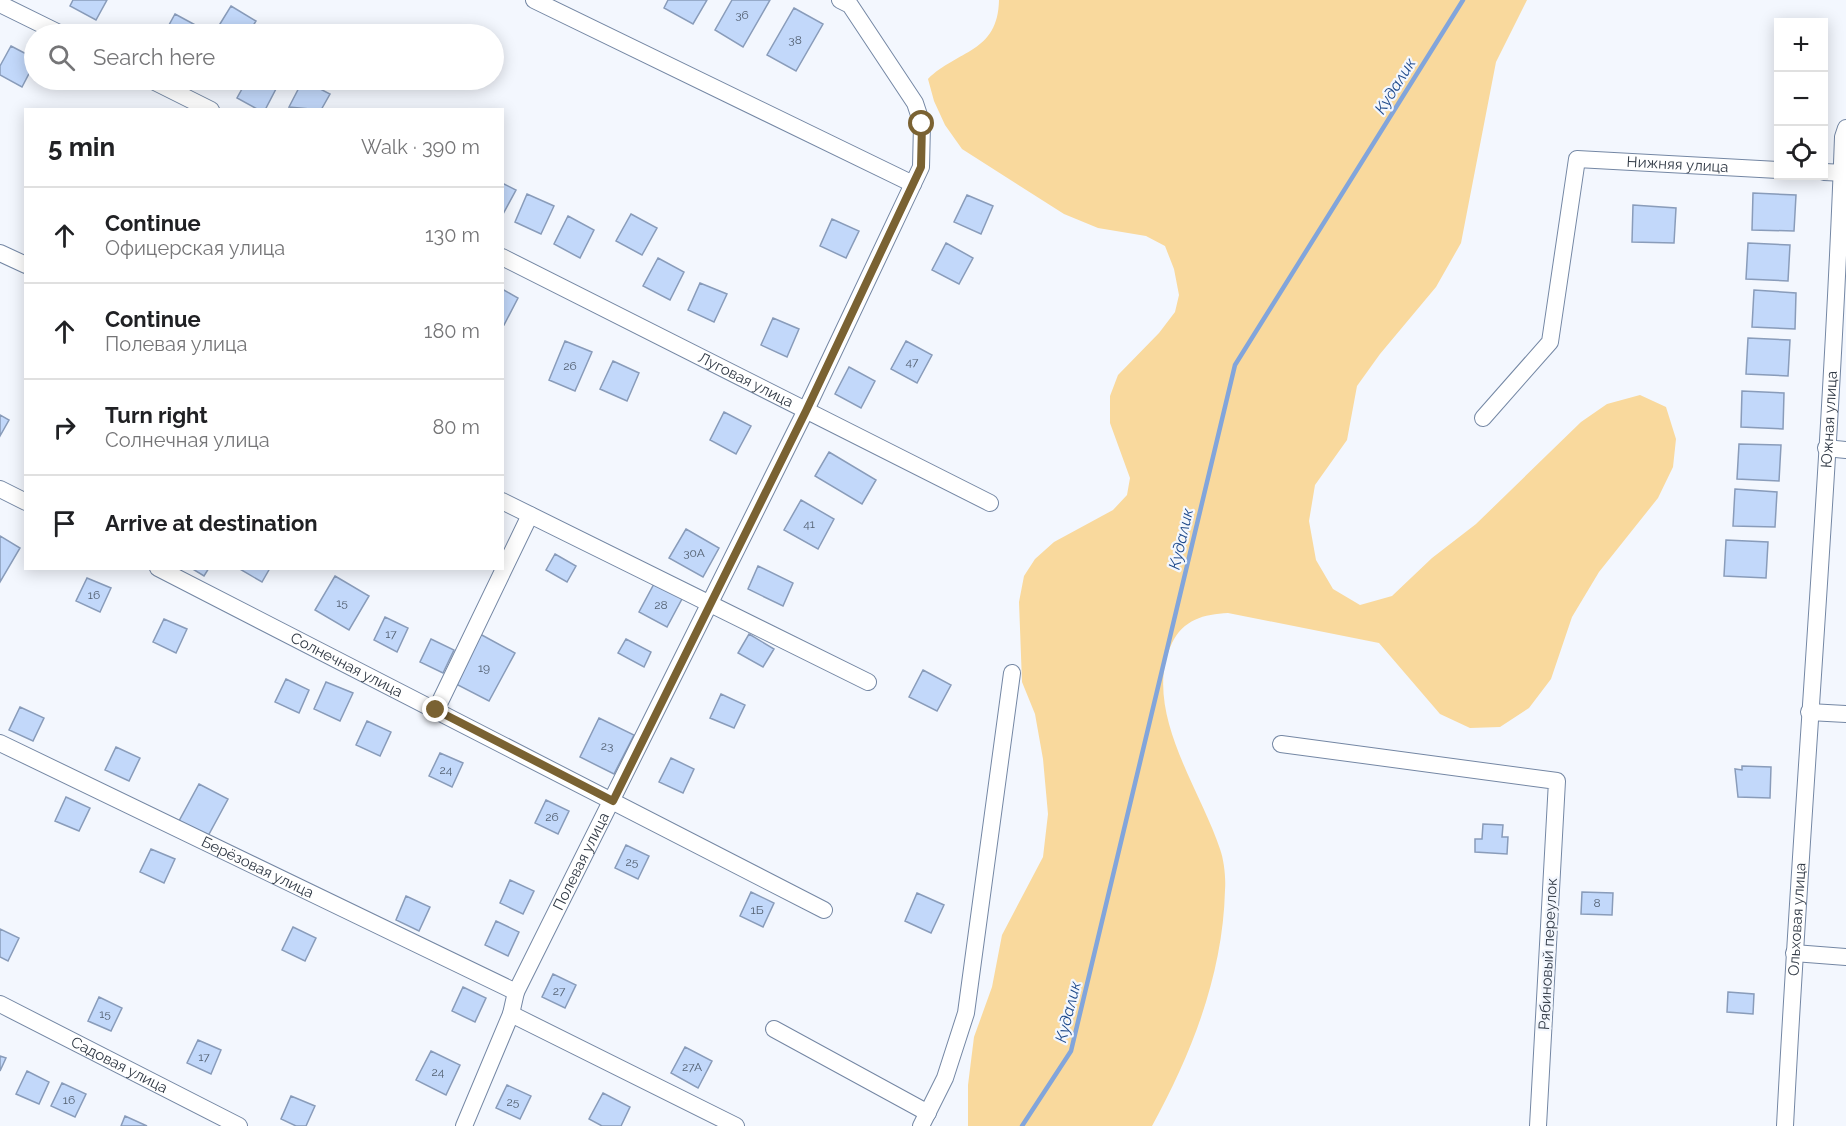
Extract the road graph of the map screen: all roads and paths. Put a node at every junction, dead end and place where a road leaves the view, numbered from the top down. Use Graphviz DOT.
graph roads {
  1 [pos="534,0"];
  2 [pos="848,2"];
  3 [pos="0,4"];
  4 [pos="41,24"];
  5 [pos="171,90"];
  6 [pos="207,108"];
  7 [pos="1846,128"];
  8 [pos="1774,170"];
  9 [pos="1828,172"];
  10 [pos="1844,173"];
  11 [pos="913,184"];
  12 [pos="0,253"];
  13 [pos="504,258"];
  14 [pos="24,264"];
  15 [pos="806,411"];
  16 [pos="1483,418"];
  17 [pos="1826,448"];
  18 [pos="1846,450"];
  19 [pos="0,489"];
  20 [pos="24,501"];
  21 [pos="504,502"];
  22 [pos="990,503"];
  23 [pos="530,515"];
  24 [pos="504,569"];
  25 [pos="162,570"];
  26 [pos="503,570"];
  27 [pos="711,604"];
  28 [pos="1012,673"];
  29 [pos="868,682"];
  30 [pos="436,710"];
  31 [pos="1809,712"];
  32 [pos="1846,714"];
  33 [pos="0,743"];
  34 [pos="1281,744"];
  35 [pos="613,801"];
  36 [pos="824,910"];
  37 [pos="1794,953"];
  38 [pos="1846,957"];
  39 [pos="516,992"];
  40 [pos="0,1004"];
  41 [pos="511,1014"];
  42 [pos="774,1029"];
  43 [pos="924,1120"];
  44 [pos="239,1126"];
  45 [pos="464,1126"];
  46 [pos="736,1126"];
  47 [pos="1538,1126"];
  48 [pos="1785,1126"];
  1 -- 11 [label="street"];
  2 -- 11 [label="street, Полевая улица"];
  3 -- 4 [label="street"];
  5 -- 6 [label="street"];
  7 -- 10 [label="street, Южная улица"];
  8 -- 16 [label="street, Нижняя улица"];
  9 -- 10 [label="street"];
  10 -- 17 [label="street, Южная улица"];
  11 -- 15 [label="street, Полевая улица"];
  12 -- 14 [label="street"];
  13 -- 15 [label="street, Луговая улица"];
  15 -- 22 [label="street, Луговая улица"];
  15 -- 27 [label="street, Полевая улица"];
  17 -- 18 [label="street"];
  17 -- 31 [label="street, Южная улица"];
  19 -- 20 [label="street"];
  21 -- 23 [label="street"];
  23 -- 24 [label="street"];
  23 -- 27 [label="street"];
  25 -- 30 [label="street, Солнечная улица"];
  26 -- 30 [label="street"];
  27 -- 29 [label="street"];
  27 -- 35 [label="street, Полевая улица"];
  28 -- 43 [label="street"];
  30 -- 35 [label="street, Солнечная улица"];
  31 -- 32 [label="street"];
  31 -- 37 [label="street, Ольховая улица"];
  33 -- 39 [label="street, Берёзовая улица"];
  34 -- 47 [label="street, Рябиновый переулок"];
  35 -- 36 [label="street, Солнечная улица"];
  35 -- 39 [label="street, Полевая улица"];
  37 -- 38 [label="street"];
  37 -- 48 [label="street, Ольховая улица"];
  39 -- 41 [label="street, Полевая улица"];
  40 -- 44 [label="street, Садовая улица"];
  41 -- 45 [label="street, Полевая улица"];
  41 -- 46 [label="street"];
  42 -- 43 [label="street"];
}
